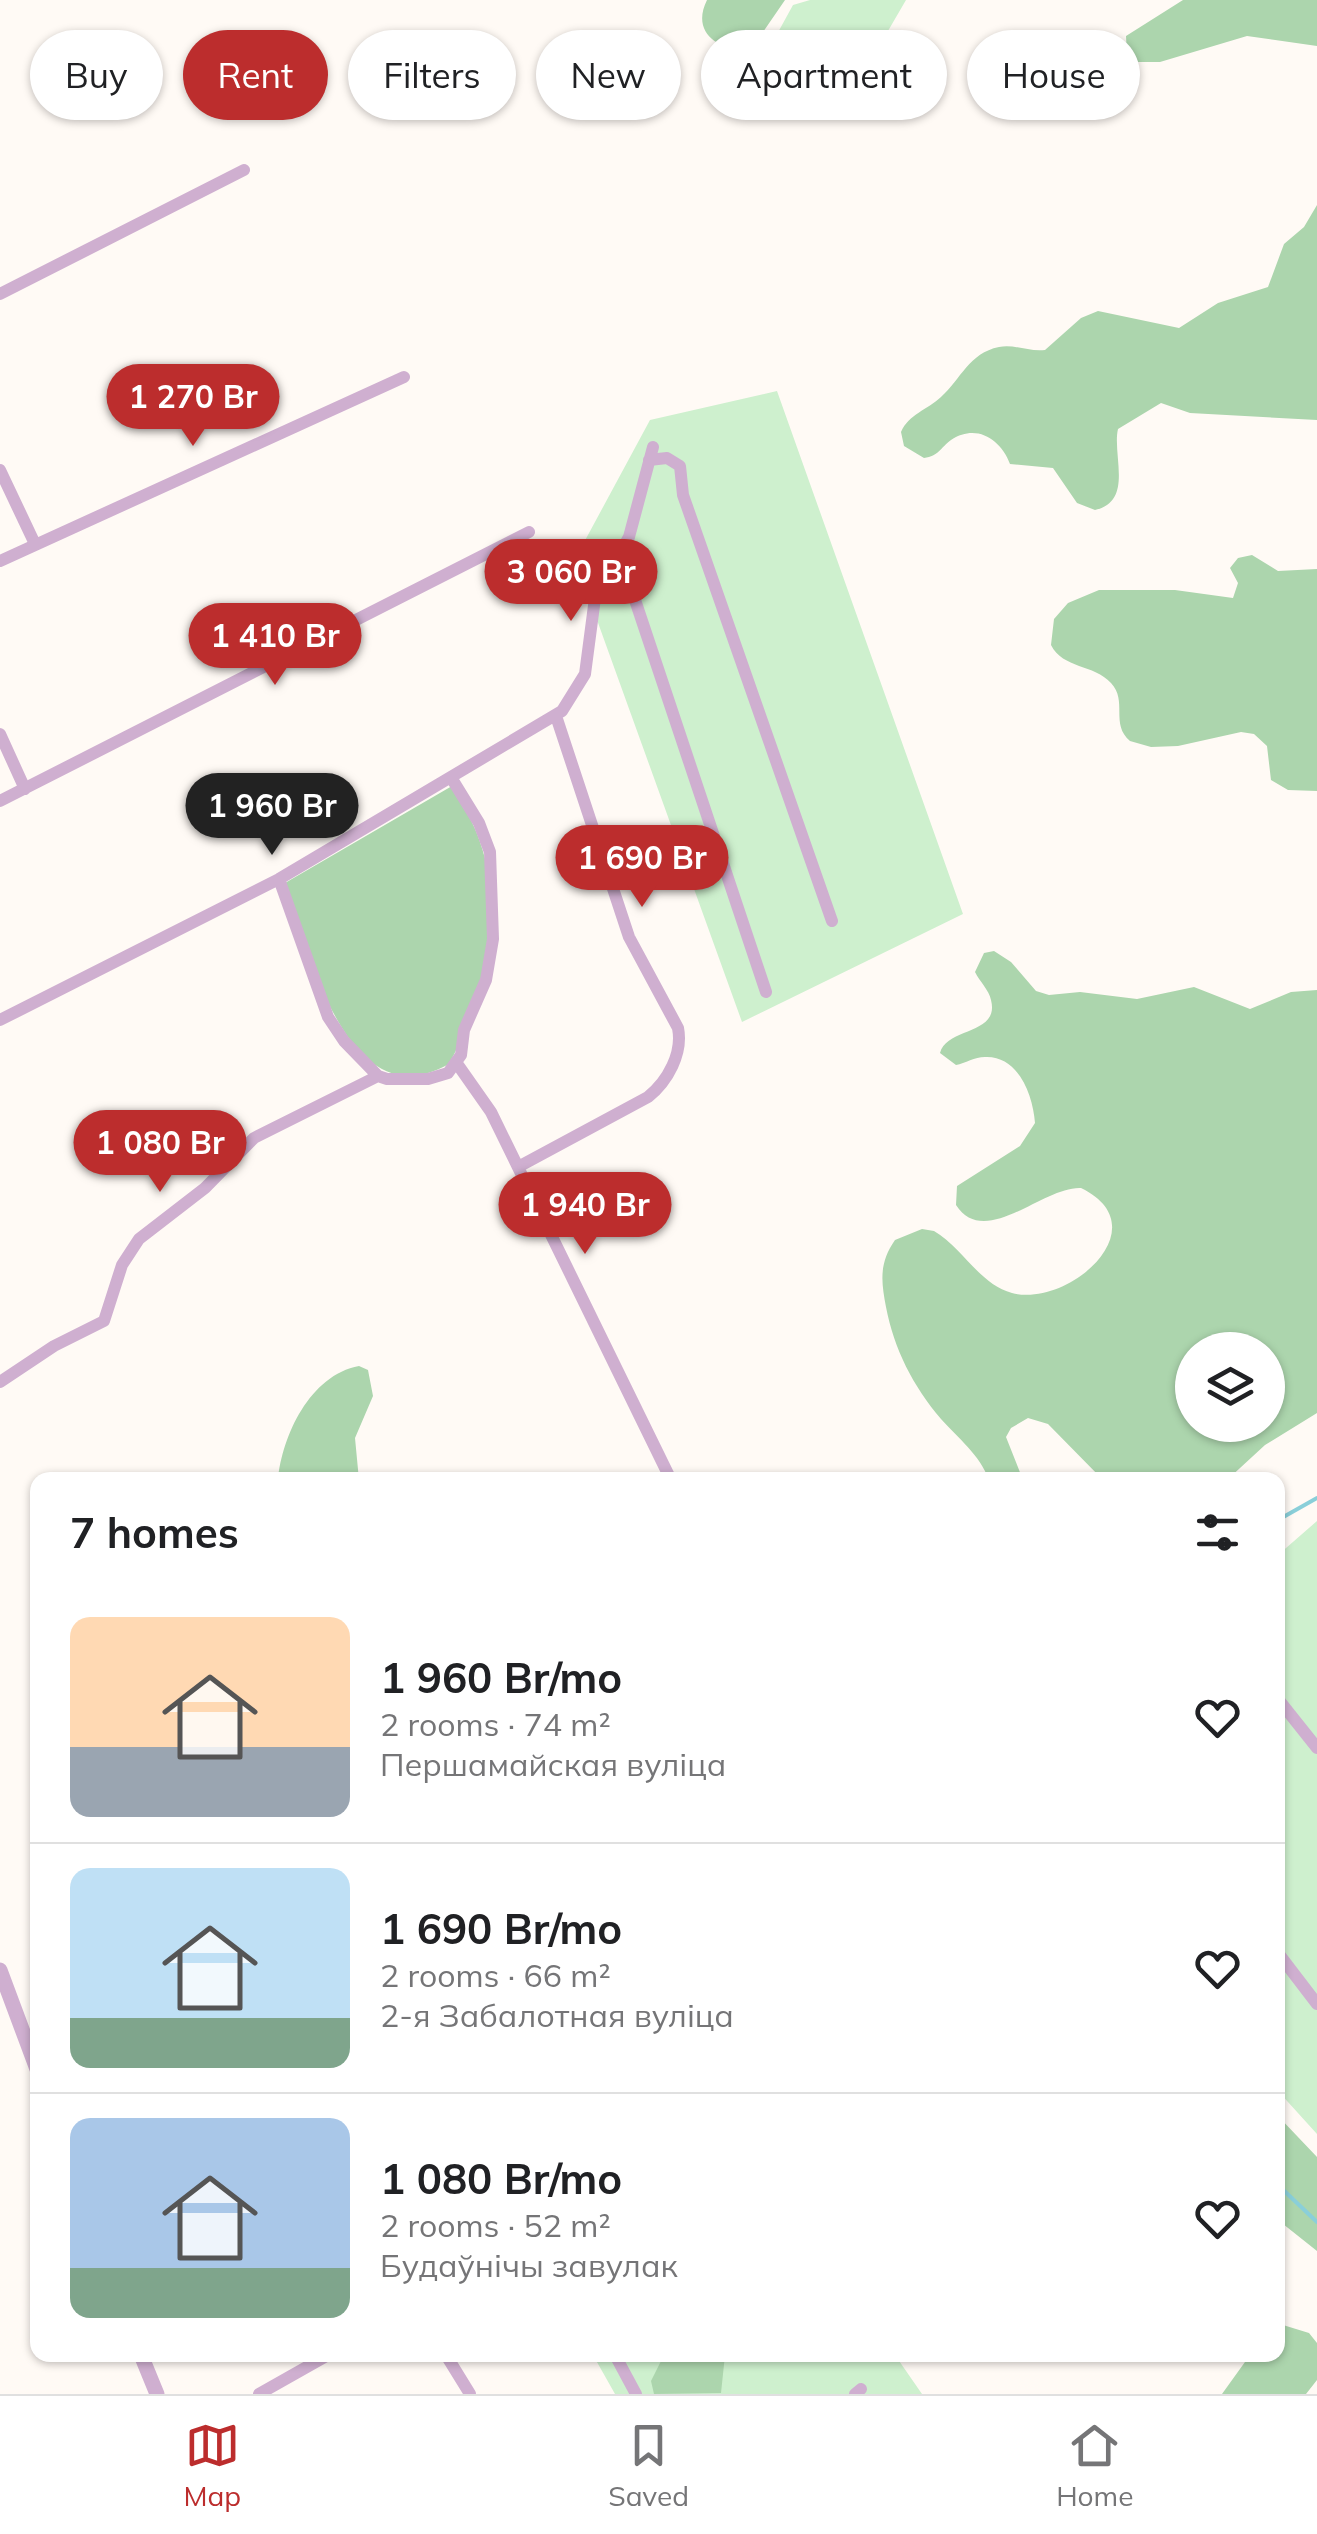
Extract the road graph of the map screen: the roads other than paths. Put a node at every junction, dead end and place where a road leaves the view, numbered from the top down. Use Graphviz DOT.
graph roads {
  1 [pos="244,170"];
  2 [pos="0,294"];
  3 [pos="404,378"];
  4 [pos="0,470"];
  5 [pos="530,532"];
  6 [pos="35,544"];
  7 [pos="618,560"];
  8 [pos="0,561"];
  9 [pos="556,716"];
  10 [pos="0,734"];
  11 [pos="452,779"];
  12 [pos="25,789"];
  13 [pos="0,801"];
  14 [pos="279,879"];
  15 [pos="832,920"];
  16 [pos="766,992"];
  17 [pos="0,1020"];
  18 [pos="458,1064"];
  19 [pos="378,1076"];
  20 [pos="518,1167"];
  21 [pos="0,1382"];
  22 [pos="667,1472"];
  23 [pos="1285,1707"];
  24 [pos="1317,1748"];
  25 [pos="1285,1961"];
  26 [pos="0,1970"];
  27 [pos="1317,2004"];
  28 [pos="30,2051"];
  29 [pos="145,2362"];
  30 [pos="315,2362"];
  31 [pos="450,2362"];
  32 [pos="619,2362"];
  33 [pos="154,2388"];
  34 [pos="258,2394"];
  35 [pos="470,2394"];
  36 [pos="636,2394"];
  1 -- 2 [label="street"];
  3 -- 6 [label="street"];
  4 -- 6 [label="street"];
  5 -- 12 [label="street"];
  6 -- 8 [label="street"];
  7 -- 9 [label="street"];
  7 -- 15 [label="street"];
  7 -- 16 [label="street"];
  9 -- 11 [label="street"];
  9 -- 20 [label="street"];
  10 -- 12 [label="street"];
  11 -- 14 [label="street"];
  11 -- 18 [label="street"];
  12 -- 13 [label="street"];
  14 -- 17 [label="street"];
  14 -- 19 [label="street"];
  18 -- 19 [label="street"];
  18 -- 20 [label="street"];
  19 -- 21 [label="street"];
  20 -- 22 [label="street"];
  23 -- 24 [label="street"];
  25 -- 27 [label="street"];
  26 -- 28 [label="street"];
  29 -- 33 [label="street"];
  30 -- 34 [label="street"];
  31 -- 35 [label="street"];
  32 -- 36 [label="street"];
}
